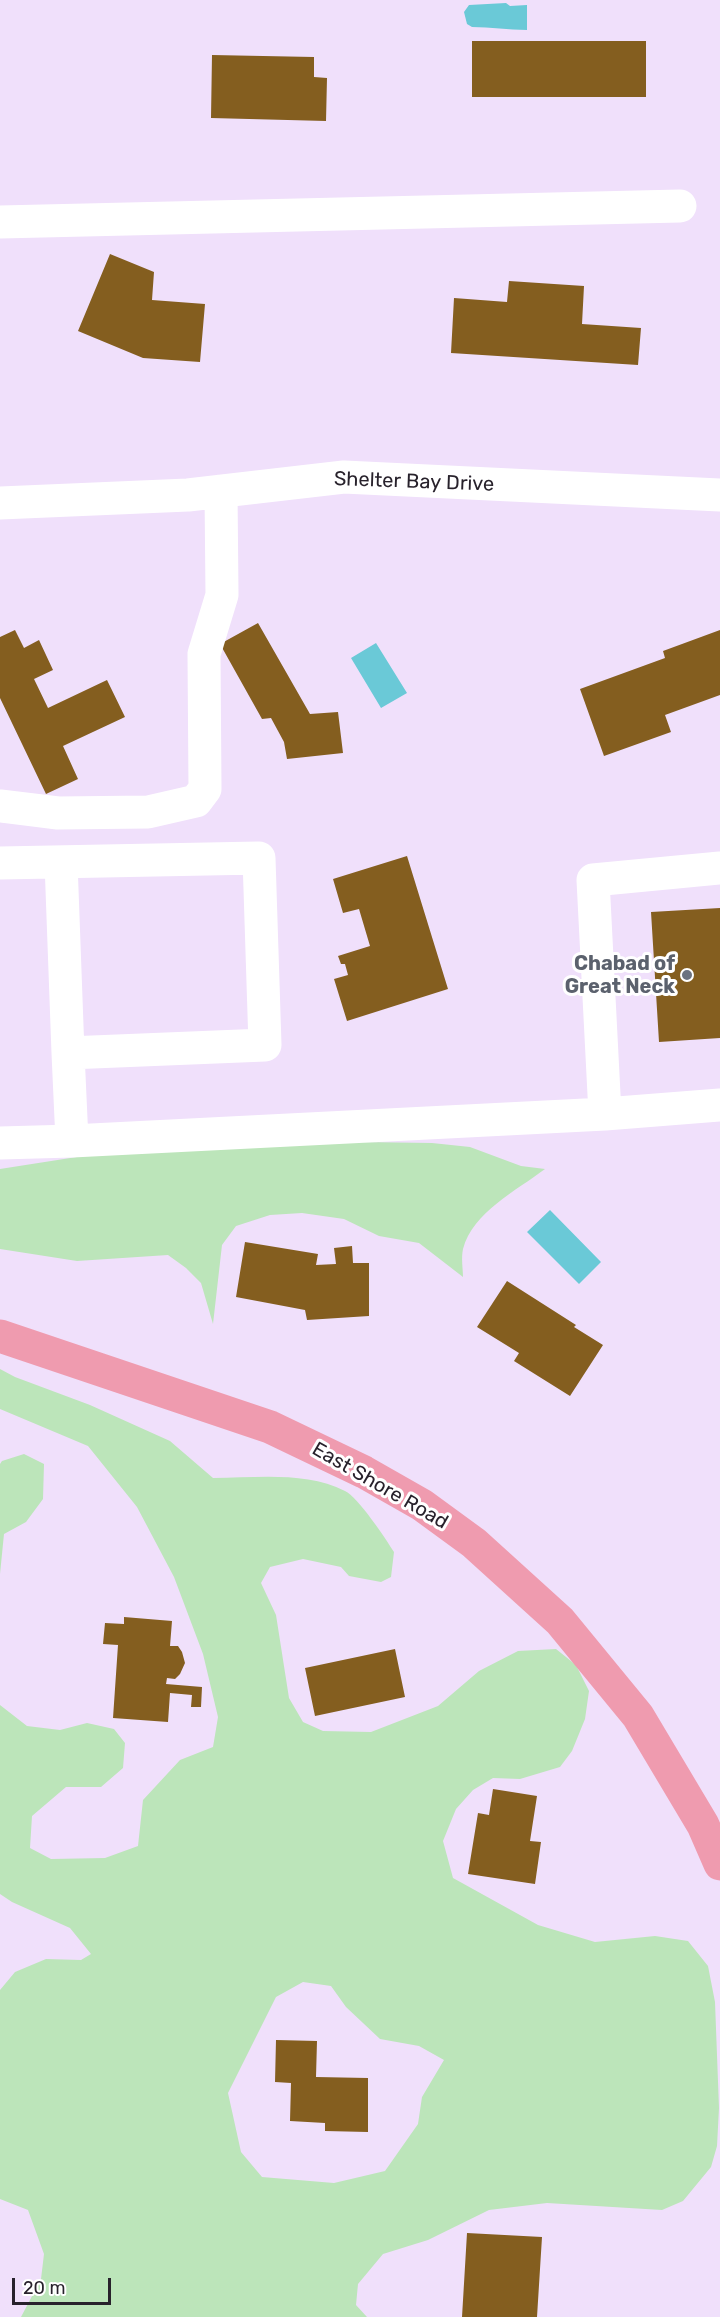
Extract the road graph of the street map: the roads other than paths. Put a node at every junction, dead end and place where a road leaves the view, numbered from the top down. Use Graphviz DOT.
graph roads {
  1 [pos="680,206"];
  2 [pos="0,222"];
  3 [pos="221,491"];
  4 [pos="720,495"];
  5 [pos="0,503"];
  6 [pos="0,806"];
  7 [pos="61,862"];
  8 [pos="0,863"];
  9 [pos="720,868"];
  10 [pos="68,1053"];
  11 [pos="720,1105"];
  12 [pos="605,1113"];
  13 [pos="72,1141"];
  14 [pos="0,1143"];
  15 [pos="0,1336"];
  16 [pos="720,1864"];
  1 -- 2 [label="street"];
  3 -- 4 [label="street, Shelter Bay Drive"];
  3 -- 5 [label="street, Shelter Bay Drive"];
  3 -- 6 [label="street"];
  7 -- 8 [label="street"];
  7 -- 10 [label="street"];
  7 -- 10 [label="street"];
  9 -- 12 [label="street"];
  10 -- 13 [label="street"];
  11 -- 12 [label="street"];
  12 -- 13 [label="street"];
  13 -- 14 [label="street"];
  15 -- 16 [label="main road, East Shore Road"];
}
